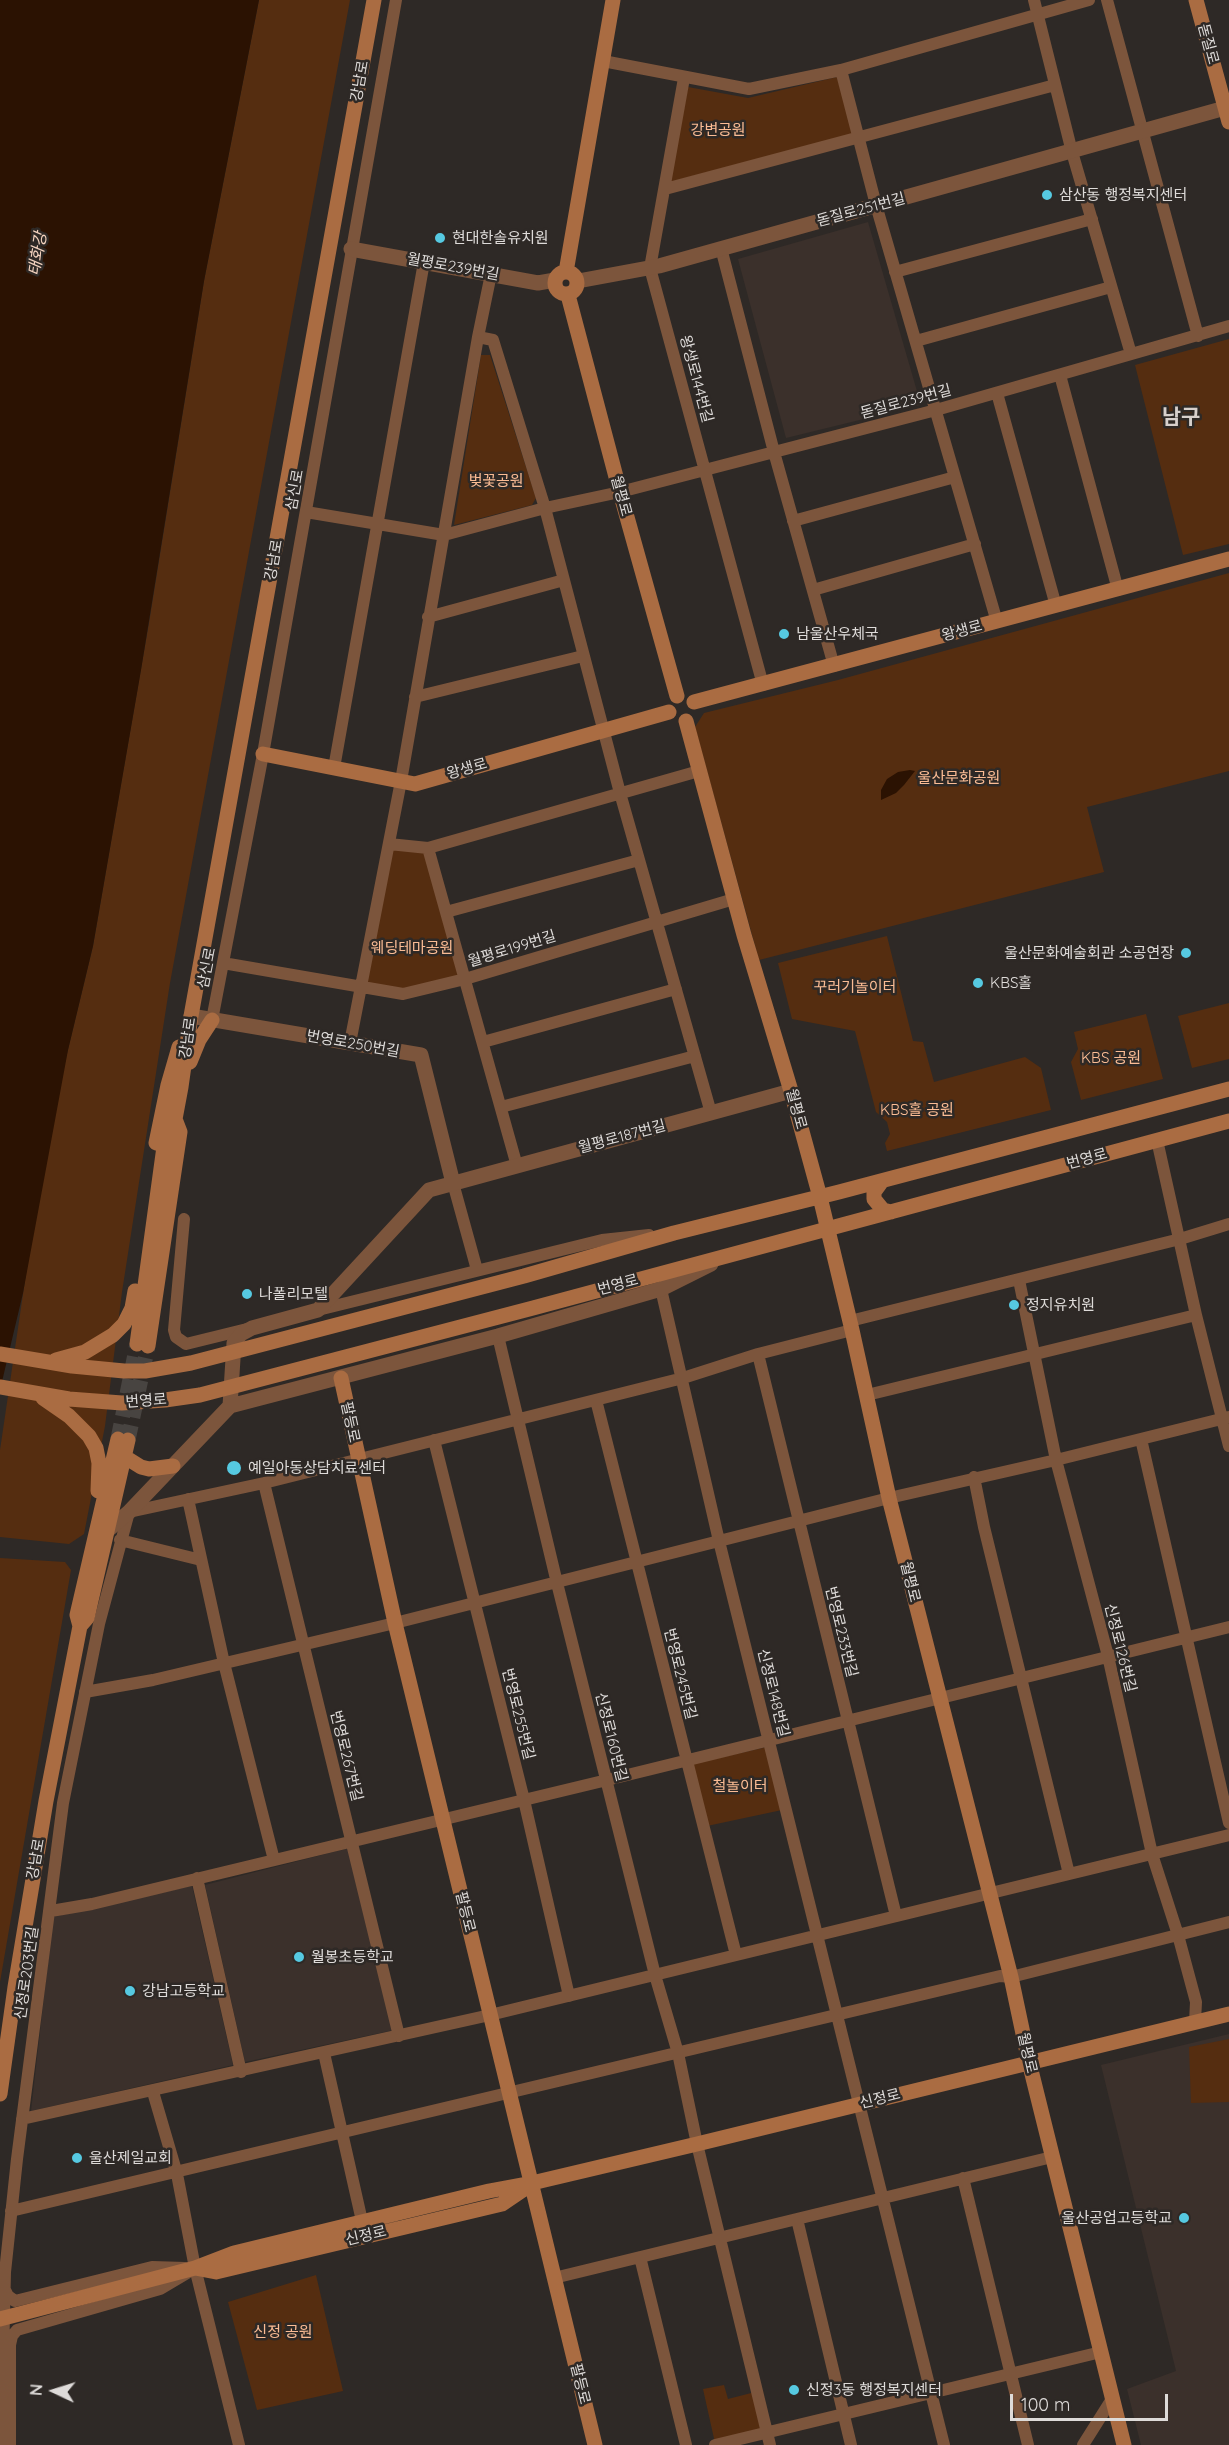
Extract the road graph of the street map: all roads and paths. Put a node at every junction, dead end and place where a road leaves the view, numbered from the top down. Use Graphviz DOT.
graph roads {
  1 [pos="374,0"];
  2 [pos="396,0"];
  3 [pos="614,0"];
  4 [pos="1034,0"];
  5 [pos="1089,0"];
  6 [pos="1107,0"];
  7 [pos="1196,0"];
  8 [pos="1038,14"];
  9 [pos="603,61"];
  10 [pos="841,70"];
  11 [pos="684,78"];
  12 [pos="1055,85"];
  13 [pos="1228,113"];
  14 [pos="1143,131"];
  15 [pos="858,137"];
  16 [pos="1072,152"];
  17 [pos="665,189"];
  18 [pos="876,205"];
  19 [pos="1092,219"];
  20 [pos="721,248"];
  21 [pos="351,249"];
  22 [pos="424,262"];
  23 [pos="650,268"];
  24 [pos="896,272"];
  25 [pos="491,274"];
  26 [pos="566,278"];
  27 [pos="1111,287"];
  28 [pos="1229,326"];
  29 [pos="1198,336"];
  30 [pos="478,337"];
  31 [pos="916,341"];
  32 [pos="1131,354"];
  33 [pos="1060,375"];
  34 [pos="997,393"];
  35 [pos="936,410"];
  36 [pos="774,452"];
  37 [pos="705,470"];
  38 [pos="955,477"];
  39 [pos="620,492"];
  40 [pos="545,508"];
  41 [pos="306,512"];
  42 [pos="793,521"];
  43 [pos="377,523"];
  44 [pos="444,535"];
  45 [pos="975,544"];
  46 [pos="1229,560"];
  47 [pos="564,580"];
  48 [pos="813,590"];
  49 [pos="1118,590"];
  50 [pos="1056,606"];
  51 [pos="428,617"];
  52 [pos="997,622"];
  53 [pos="583,656"];
  54 [pos="834,666"];
  55 [pos="763,685"];
  56 [pos="678,696"];
  57 [pos="415,697"];
  58 [pos="694,702"];
  59 [pos="669,712"];
  60 [pos="686,721"];
  61 [pos="603,730"];
  62 [pos="263,754"];
  63 [pos="334,768"];
  64 [pos="699,771"];
  65 [pos="401,781"];
  66 [pos="620,793"];
  67 [pos="389,844"];
  68 [pos="428,848"];
  69 [pos="639,860"];
  70 [pos="734,899"];
  71 [pos="446,912"];
  72 [pos="657,921"];
  73 [pos="223,963"];
  74 [pos="465,979"];
  75 [pos="361,987"];
  76 [pos="676,988"];
  77 [pos="191,1016"];
  78 [pos="212,1020"];
  79 [pos="483,1042"];
  80 [pos="350,1043"];
  81 [pos="695,1056"];
  82 [pos="181,1088"];
  83 [pos="1229,1089"];
  84 [pos="791,1091"];
  85 [pos="501,1107"];
  86 [pos="711,1113"];
  87 [pos="1229,1120"];
  88 [pos="1157,1140"];
  89 [pos="517,1166"];
  90 [pos="882,1180"];
  91 [pos="453,1183"];
  92 [pos="820,1197"];
  93 [pos="891,1212"];
  94 [pos="184,1219"];
  95 [pos="1229,1224"];
  96 [pos="828,1229"];
  97 [pos="674,1233"];
  98 [pos="1180,1239"];
  99 [pos="727,1256"];
  100 [pos="477,1270"];
  101 [pos="1019,1280"];
  102 [pos="661,1289"];
  103 [pos="318,1310"];
  104 [pos="1196,1315"];
  105 [pos="851,1326"];
  106 [pos="252,1328"];
  107 [pos="498,1336"];
  108 [pos="142,1345"];
  109 [pos="0,1354"];
  110 [pos="758,1354"];
  111 [pos="1036,1354"];
  112 [pos="41,1361"];
  113 [pos="340,1378"];
  114 [pos="683,1378"];
  115 [pos="0,1387"];
  116 [pos="34,1393"];
  117 [pos="867,1395"];
  118 [pos="596,1400"];
  119 [pos="230,1406"];
  120 [pos="1226,1418"];
  121 [pos="518,1419"];
  122 [pos="1141,1439"];
  123 [pos="434,1440"];
  124 [pos="1229,1446"];
  125 [pos="125,1457"];
  126 [pos="358,1459"];
  127 [pos="1056,1460"];
  128 [pos="172,1467"];
  129 [pos="974,1477"];
  130 [pos="264,1483"];
  131 [pos="888,1498"];
  132 [pos="188,1499"];
  133 [pos="129,1512"];
  134 [pos="798,1521"];
  135 [pos="115,1536"];
  136 [pos="719,1541"];
  137 [pos="93,1547"];
  138 [pos="201,1560"];
  139 [pos="637,1563"];
  140 [pos="557,1583"];
  141 [pos="474,1604"];
  142 [pos="395,1623"];
  143 [pos="80,1626"];
  144 [pos="1229,1627"];
  145 [pos="1186,1637"];
  146 [pos="303,1645"];
  147 [pos="1108,1656"];
  148 [pos="224,1663"];
  149 [pos="1021,1678"];
  150 [pos="85,1692"];
  151 [pos="939,1698"];
  152 [pos="847,1720"];
  153 [pos="769,1740"];
  154 [pos="686,1760"];
  155 [pos="607,1780"];
  156 [pos="524,1800"];
  157 [pos="443,1819"];
  158 [pos="1229,1822"];
  159 [pos="1229,1835"];
  160 [pos="352,1841"];
  161 [pos="1152,1854"];
  162 [pos="274,1860"];
  163 [pos="1069,1874"];
  164 [pos="197,1878"];
  165 [pos="990,1893"];
  166 [pos="51,1911"];
  167 [pos="896,1916"];
  168 [pos="1229,1922"];
  169 [pos="1178,1935"];
  170 [pos="817,1936"];
  171 [pos="736,1955"];
  172 [pos="656,1975"];
  173 [pos="1011,1977"];
  174 [pos="569,1996"];
  175 [pos="1229,2014"];
  176 [pos="490,2015"];
  177 [pos="838,2015"];
  178 [pos="1195,2022"];
  179 [pos="399,2036"];
  180 [pos="324,2053"];
  181 [pos="678,2053"];
  182 [pos="1029,2062"];
  183 [pos="241,2072"];
  184 [pos="153,2092"];
  185 [pos="511,2093"];
  186 [pos="0,2094"];
  187 [pos="858,2104"];
  188 [pos="22,2120"];
  189 [pos="343,2134"];
  190 [pos="697,2144"];
  191 [pos="1052,2157"];
  192 [pos="177,2174"];
  193 [pos="963,2178"];
  194 [pos="532,2184"];
  195 [pos="882,2198"];
  196 [pos="460,2206"];
  197 [pos="11,2211"];
  198 [pos="797,2219"];
  199 [pos="362,2221"];
  200 [pos="720,2238"];
  201 [pos="263,2253"];
  202 [pos="640,2257"];
  203 [pos="195,2268"];
  204 [pos="554,2278"];
  205 [pos="4,2288"];
  206 [pos="0,2319"];
  207 [pos="1101,2352"];
  208 [pos="1011,2374"];
  209 [pos="931,2393"];
  210 [pos="1112,2399"];
  211 [pos="844,2414"];
  212 [pos="767,2432"];
  213 [pos="1,2445"];
  214 [pos="10,2445"];
  215 [pos="239,2445"];
  216 [pos="595,2445"];
  217 [pos="686,2445"];
  218 [pos="715,2445"];
  219 [pos="770,2445"];
  220 [pos="851,2445"];
  221 [pos="944,2445"];
  222 [pos="1028,2445"];
  223 [pos="1083,2445"];
  224 [pos="1124,2445"];
  1 -- 77 [label="main road, 강남로"];
  2 -- 21 [label="street, 삼신로"];
  3 -- 9 [label="main road"];
  4 -- 8 [label="street"];
  5 -- 8 [label="street"];
  6 -- 14 [label="street"];
  7 -- 13 [label="main road, 돋질로"];
  8 -- 10 [label="street"];
  8 -- 12 [label="street"];
  9 -- 11 [label="street"];
  9 -- 26 [label="main road"];
  10 -- 11 [label="street"];
  10 -- 15 [label="street"];
  11 -- 17 [label="street, 왕생로144번길"];
  12 -- 15 [label="street"];
  12 -- 16 [label="street"];
  13 -- 14 [label="street, 돋질로251번길"];
  14 -- 16 [label="street, 돋질로251번길"];
  14 -- 29 [label="street"];
  15 -- 17 [label="street"];
  15 -- 18 [label="street"];
  16 -- 18 [label="street, 돋질로251번길"];
  16 -- 19 [label="street"];
  17 -- 23 [label="street, 왕생로144번길"];
  18 -- 20 [label="street, 돋질로251번길"];
  18 -- 24 [label="street"];
  19 -- 24 [label="street"];
  19 -- 27 [label="street"];
  20 -- 23 [label="street, 돋질로251번길"];
  20 -- 36 [label="street"];
  21 -- 22 [label="street, 월평로239번길"];
  21 -- 41 [label="street, 삼신로"];
  22 -- 25 [label="street, 월평로239번길"];
  22 -- 43 [label="street"];
  23 -- 26 [label="street, 돋질로251번길"];
  23 -- 37 [label="street, 왕생로144번길"];
  24 -- 31 [label="street"];
  25 -- 26 [label="street, 월평로239번길"];
  25 -- 30 [label="street"];
  26 -- 39 [label="main road, 월평로"];
  27 -- 31 [label="street"];
  27 -- 32 [label="street"];
  28 -- 29 [label="street, 돋질로239번길"];
  29 -- 32 [label="street, 돋질로239번길"];
  30 -- 40 [label="street"];
  30 -- 44 [label="street"];
  31 -- 35 [label="street"];
  32 -- 33 [label="street, 돋질로239번길"];
  33 -- 34 [label="street, 돋질로239번길"];
  33 -- 49 [label="street"];
  34 -- 35 [label="street, 돋질로239번길"];
  34 -- 50 [label="street"];
  35 -- 36 [label="street, 돋질로239번길"];
  35 -- 38 [label="street"];
  36 -- 37 [label="street, 돋질로239번길"];
  36 -- 42 [label="street"];
  37 -- 39 [label="street, 돋질로239번길"];
  37 -- 55 [label="street, 왕생로144번길"];
  38 -- 42 [label="street"];
  38 -- 45 [label="street"];
  39 -- 40 [label="street, 돋질로239번길"];
  39 -- 56 [label="main road, 월평로"];
  40 -- 44 [label="street, 돋질로239번길"];
  40 -- 47 [label="street"];
  41 -- 43 [label="street"];
  41 -- 62 [label="street, 삼신로"];
  42 -- 48 [label="street"];
  43 -- 44 [label="street"];
  43 -- 63 [label="street"];
  44 -- 51 [label="street"];
  45 -- 48 [label="street"];
  45 -- 52 [label="street"];
  46 -- 49 [label="main road, 왕생로"];
  47 -- 51 [label="street"];
  47 -- 53 [label="street"];
  48 -- 54 [label="street"];
  49 -- 50 [label="main road, 왕생로"];
  50 -- 52 [label="main road, 왕생로"];
  51 -- 57 [label="street"];
  52 -- 54 [label="main road, 왕생로"];
  53 -- 57 [label="street"];
  53 -- 61 [label="street"];
  54 -- 55 [label="main road, 왕생로"];
  55 -- 58 [label="main road, 왕생로"];
  56 -- 58 [label="main road"];
  56 -- 59 [label="main road"];
  57 -- 65 [label="street"];
  58 -- 60 [label="main road"];
  59 -- 60 [label="main road"];
  59 -- 61 [label="main road, 왕생로"];
  60 -- 64 [label="main road, 월평로"];
  61 -- 65 [label="main road, 왕생로"];
  61 -- 66 [label="street"];
  62 -- 63 [label="main road, 왕생로"];
  62 -- 73 [label="street, 삼신로"];
  63 -- 65 [label="main road, 왕생로"];
  64 -- 66 [label="street"];
  64 -- 70 [label="main road, 월평로"];
  65 -- 67 [label="street"];
  66 -- 68 [label="street"];
  66 -- 69 [label="street"];
  67 -- 68 [label="street"];
  67 -- 75 [label="street"];
  68 -- 71 [label="street"];
  69 -- 71 [label="street"];
  69 -- 72 [label="street"];
  70 -- 72 [label="street, 월평로199번길"];
  70 -- 84 [label="main road, 월평로"];
  71 -- 74 [label="street"];
  72 -- 74 [label="street, 월평로199번길"];
  72 -- 76 [label="street"];
  73 -- 75 [label="street, 월평로199번길"];
  73 -- 78 [label="street, 삼신로"];
  74 -- 75 [label="street, 월평로199번길"];
  74 -- 79 [label="street"];
  75 -- 80 [label="street"];
  76 -- 79 [label="street"];
  76 -- 81 [label="street"];
  77 -- 78 [label="street, 번영로250번길"];
  77 -- 82 [label="main road, 강남로"];
  77 -- 112 [label="main road"];
  78 -- 80 [label="street, 번영로250번길"];
  78 -- 82 [label="main road"];
  79 -- 85 [label="street"];
  80 -- 91 [label="street, 번영로250번길"];
  81 -- 85 [label="street"];
  81 -- 86 [label="street"];
  82 -- 108 [label="main road, 강남로"];
  83 -- 90 [label="main road, 번영로"];
  84 -- 86 [label="street, 월평로187번길"];
  84 -- 92 [label="main road, 월평로"];
  85 -- 89 [label="street"];
  86 -- 89 [label="street, 월평로187번길"];
  87 -- 88 [label="main road, 번영로"];
  88 -- 93 [label="main road, 번영로"];
  88 -- 98 [label="street"];
  89 -- 91 [label="street, 월평로187번길"];
  90 -- 92 [label="main road, 번영로"];
  90 -- 93 [label="main road"];
  91 -- 100 [label="street, 번영로250번길"];
  91 -- 103 [label="street"];
  92 -- 96 [label="main road, 월평로"];
  92 -- 97 [label="main road, 번영로"];
  93 -- 96 [label="main road, 번영로"];
  94 -- 106 [label="street"];
  95 -- 98 [label="street"];
  96 -- 99 [label="main road, 번영로"];
  96 -- 105 [label="main road, 월평로"];
  97 -- 100 [label="street"];
  97 -- 112 [label="main road, 번영로"];
  98 -- 101 [label="street"];
  98 -- 104 [label="street"];
  99 -- 102 [label="street"];
  99 -- 116 [label="main road, 번영로"];
  100 -- 103 [label="street"];
  101 -- 105 [label="street"];
  101 -- 111 [label="street, 신정로126번길"];
  102 -- 107 [label="street"];
  102 -- 114 [label="street, 신정로148번길"];
  103 -- 106 [label="street"];
  104 -- 111 [label="street"];
  104 -- 120 [label="street"];
  105 -- 110 [label="street"];
  105 -- 117 [label="main road, 월평로"];
  106 -- 119 [label="street"];
  107 -- 113 [label="street"];
  107 -- 121 [label="street, 신정로160번길"];
  109 -- 112 [label="main road, 번영로"];
  110 -- 114 [label="street"];
  110 -- 134 [label="street, 번영로233번길"];
  111 -- 117 [label="street"];
  111 -- 127 [label="street, 신정로126번길"];
  113 -- 119 [label="street"];
  113 -- 126 [label="main road, 팔등로"];
  114 -- 118 [label="street"];
  114 -- 136 [label="street, 신정로148번길"];
  115 -- 116 [label="main road, 번영로"];
  116 -- 137 [label="main road"];
  117 -- 131 [label="main road, 월평로"];
  118 -- 121 [label="street"];
  118 -- 139 [label="street, 번영로245번길"];
  119 -- 128 [label="street"];
  120 -- 122 [label="street"];
  120 -- 124 [label="street"];
  121 -- 123 [label="street"];
  121 -- 140 [label="street, 신정로160번길"];
  122 -- 127 [label="street"];
  122 -- 145 [label="street"];
  123 -- 126 [label="street"];
  123 -- 141 [label="street, 번영로255번길"];
  125 -- 128 [label="main road"];
  125 -- 135 [label="main road, 강남로"];
  125 -- 137 [label="main road, 강남로"];
  126 -- 130 [label="street"];
  126 -- 142 [label="main road, 팔등로"];
  127 -- 129 [label="street"];
  127 -- 147 [label="street, 신정로126번길"];
  128 -- 133 [label="street"];
  129 -- 131 [label="street"];
  129 -- 149 [label="street"];
  130 -- 132 [label="street"];
  130 -- 146 [label="street, 번영로267번길"];
  131 -- 134 [label="street"];
  131 -- 151 [label="main road, 월평로"];
  132 -- 133 [label="street"];
  132 -- 138 [label="street"];
  133 -- 135 [label="street"];
  134 -- 136 [label="street"];
  134 -- 152 [label="street, 번영로233번길"];
  135 -- 137 [label="street"];
  135 -- 138 [label="street"];
  135 -- 143 [label="main road, 강남로"];
  135 -- 150 [label="street, 신정로203번길"];
  136 -- 139 [label="street"];
  136 -- 153 [label="street, 신정로148번길"];
  137 -- 143 [label="main road, 강남로"];
  138 -- 148 [label="street"];
  139 -- 140 [label="street"];
  139 -- 154 [label="street, 번영로245번길"];
  140 -- 141 [label="street"];
  140 -- 155 [label="street, 신정로160번길"];
  141 -- 142 [label="street"];
  141 -- 156 [label="street, 번영로255번길"];
  142 -- 146 [label="street"];
  142 -- 157 [label="main road, 팔등로"];
  143 -- 186 [label="main road, 강남로"];
  144 -- 145 [label="street"];
  145 -- 147 [label="street"];
  145 -- 158 [label="street"];
  146 -- 148 [label="street"];
  146 -- 160 [label="street, 번영로267번길"];
  147 -- 149 [label="street"];
  147 -- 161 [label="street, 신정로126번길"];
  148 -- 150 [label="street"];
  148 -- 162 [label="street"];
  149 -- 151 [label="street"];
  149 -- 163 [label="street"];
  150 -- 166 [label="street, 신정로203번길"];
  151 -- 152 [label="street"];
  151 -- 165 [label="main road, 월평로"];
  152 -- 153 [label="street"];
  152 -- 167 [label="street, 번영로233번길"];
  153 -- 154 [label="street"];
  153 -- 170 [label="street, 신정로148번길"];
  154 -- 155 [label="street"];
  154 -- 171 [label="street, 번영로245번길"];
  155 -- 156 [label="street"];
  155 -- 172 [label="street, 신정로160번길"];
  156 -- 157 [label="street"];
  156 -- 174 [label="street, 번영로255번길"];
  157 -- 160 [label="street"];
  157 -- 176 [label="main road, 팔등로"];
  159 -- 161 [label="street"];
  160 -- 162 [label="street"];
  160 -- 179 [label="street, 번영로267번길"];
  161 -- 163 [label="street"];
  161 -- 169 [label="street, 신정로126번길"];
  162 -- 164 [label="street"];
  163 -- 165 [label="street"];
  164 -- 166 [label="street"];
  164 -- 183 [label="street"];
  165 -- 167 [label="street"];
  165 -- 173 [label="main road, 월평로"];
  166 -- 188 [label="street, 신정로203번길"];
  167 -- 170 [label="street"];
  168 -- 169 [label="street"];
  169 -- 173 [label="street"];
  169 -- 178 [label="street, 신정로126번길"];
  170 -- 171 [label="street"];
  170 -- 177 [label="street, 신정로148번길"];
  171 -- 172 [label="street"];
  172 -- 174 [label="street"];
  172 -- 181 [label="street, 신정로160번길"];
  173 -- 177 [label="street"];
  173 -- 182 [label="main road, 월평로"];
  174 -- 176 [label="street"];
  175 -- 178 [label="main road, 신정로"];
  176 -- 179 [label="street"];
  176 -- 185 [label="main road, 팔등로"];
  177 -- 181 [label="street"];
  177 -- 187 [label="street, 신정로148번길"];
  178 -- 182 [label="main road, 신정로"];
  179 -- 180 [label="street"];
  180 -- 183 [label="street"];
  180 -- 189 [label="street, 신정로"];
  181 -- 185 [label="street"];
  181 -- 190 [label="street, 신정로160번길"];
  182 -- 187 [label="main road, 신정로"];
  182 -- 191 [label="main road, 월평로"];
  183 -- 184 [label="street"];
  184 -- 188 [label="street"];
  184 -- 192 [label="street"];
  185 -- 189 [label="street"];
  185 -- 194 [label="main road, 팔등로"];
  187 -- 190 [label="main road, 신정로"];
  187 -- 195 [label="street, 신정로148번길"];
  188 -- 197 [label="street, 신정로203번길"];
  189 -- 192 [label="street"];
  189 -- 199 [label="street, 신정로"];
  190 -- 194 [label="main road, 신정로"];
  190 -- 200 [label="street, 신정로160번길"];
  191 -- 193 [label="street"];
  191 -- 207 [label="main road, 월평로"];
  192 -- 197 [label="street"];
  192 -- 203 [label="street"];
  193 -- 195 [label="street"];
  193 -- 208 [label="street"];
  194 -- 196 [label="main road, 신정로"];
  194 -- 204 [label="main road, 팔등로"];
  195 -- 198 [label="street"];
  195 -- 209 [label="street, 신정로148번길"];
  196 -- 199 [label="main road, 신정로"];
  196 -- 201 [label="main road, 신정로"];
  197 -- 205 [label="street, 신정로203번길"];
  198 -- 200 [label="street"];
  198 -- 211 [label="street"];
  199 -- 201 [label="main road, 신정로"];
  200 -- 202 [label="street"];
  200 -- 212 [label="street, 신정로160번길"];
  201 -- 203 [label="main road, 신정로"];
  202 -- 204 [label="street"];
  202 -- 217 [label="street"];
  203 -- 205 [label="street"];
  203 -- 206 [label="main road, 신정로"];
  203 -- 214 [label="street"];
  203 -- 215 [label="street"];
  204 -- 216 [label="main road, 팔등로"];
  205 -- 213 [label="street, 신정로203번길"];
  207 -- 208 [label="street"];
  207 -- 210 [label="main road, 월평로"];
  208 -- 209 [label="street"];
  208 -- 222 [label="street"];
  209 -- 211 [label="street"];
  209 -- 221 [label="street, 신정로148번길"];
  210 -- 223 [label="street"];
  210 -- 224 [label="main road, 월평로"];
  211 -- 212 [label="street"];
  211 -- 220 [label="street"];
  212 -- 218 [label="street"];
  212 -- 219 [label="street, 신정로160번길"];
}
